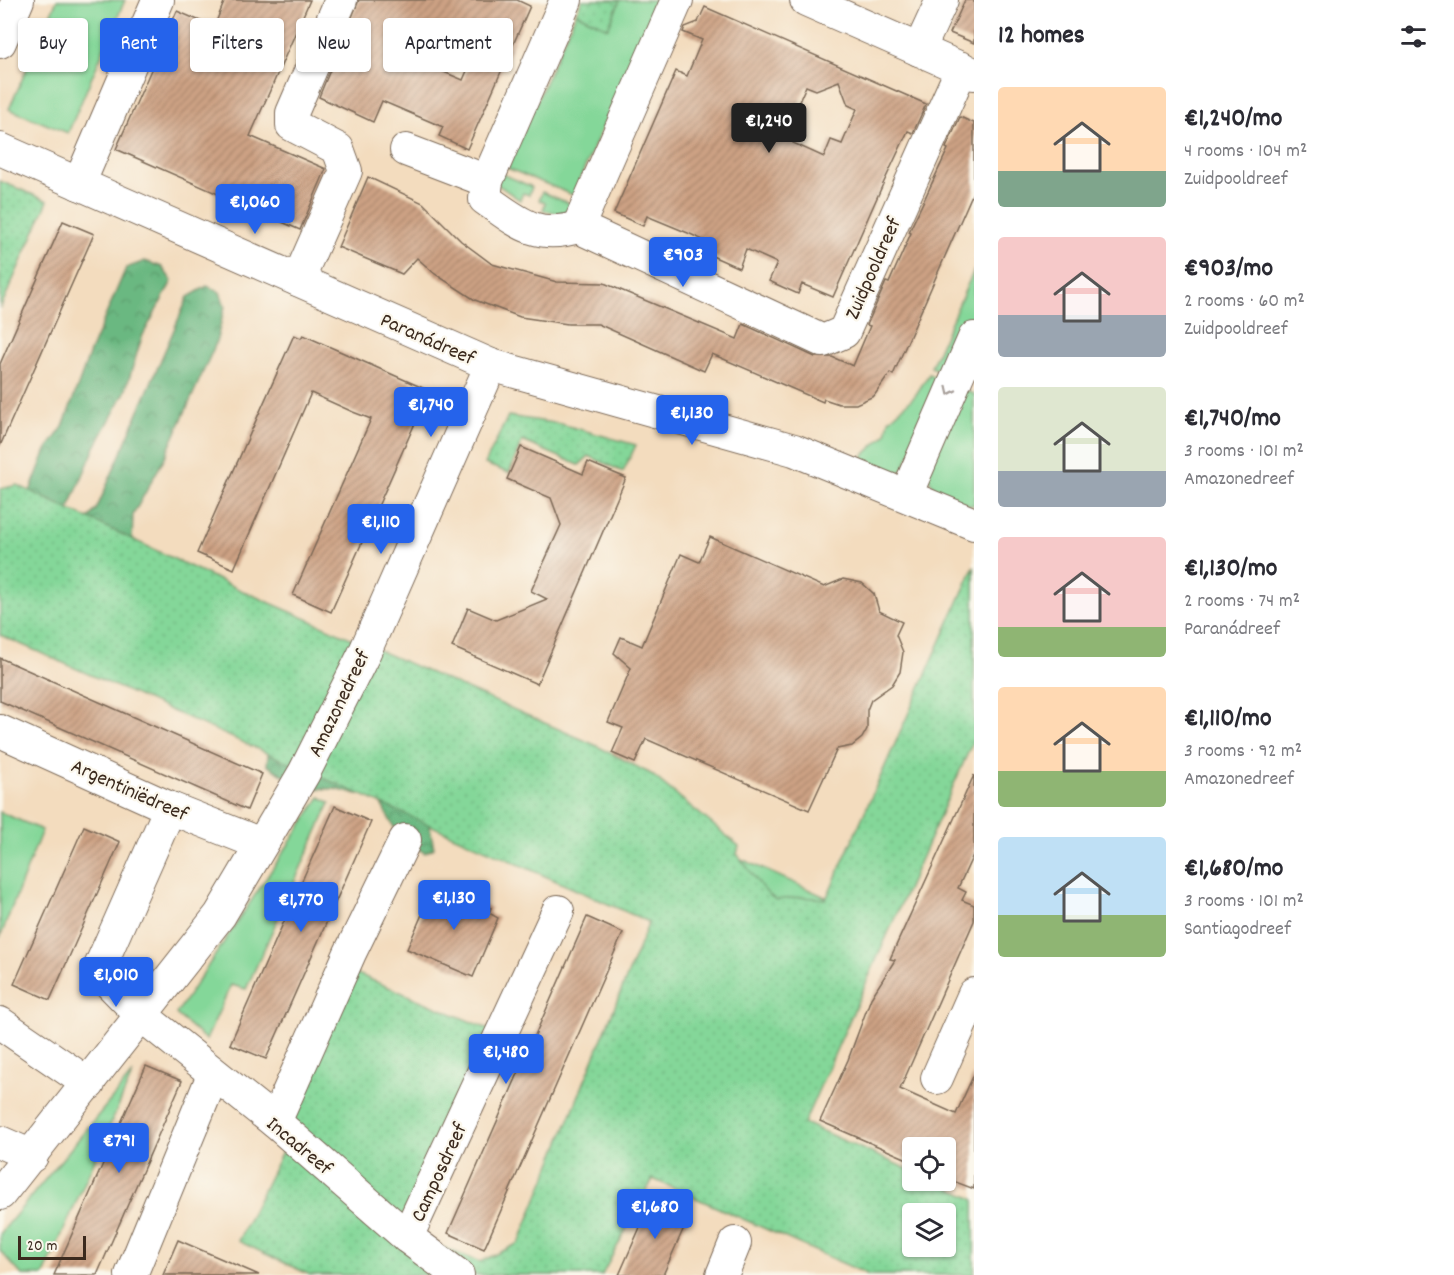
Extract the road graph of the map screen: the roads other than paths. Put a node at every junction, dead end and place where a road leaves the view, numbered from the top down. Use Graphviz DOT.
graph roads {
  1 [pos="18,0"];
  2 [pos="158,0"];
  3 [pos="341,0"];
  4 [pos="566,0"];
  5 [pos="677,0"];
  6 [pos="806,0"];
  7 [pos="942,0"];
  8 [pos="0,42"];
  9 [pos="918,50"];
  10 [pos="968,71"];
  11 [pos="0,149"];
  12 [pos="406,150"];
  13 [pos="487,181"];
  14 [pos="79,184"];
  15 [pos="578,227"];
  16 [pos="298,280"];
  17 [pos="974,338"];
  18 [pos="490,365"];
  19 [pos="906,495"];
  20 [pos="974,524"];
  21 [pos="0,731"];
  22 [pos="170,808"];
  23 [pos="405,840"];
  24 [pos="261,844"];
  25 [pos="558,911"];
  26 [pos="974,994"];
  27 [pos="141,1015"];
  28 [pos="0,1023"];
  29 [pos="213,1075"];
  30 [pos="937,1078"];
  31 [pos="89,1083"];
  32 [pos="275,1122"];
  33 [pos="0,1142"];
  34 [pos="32,1156"];
  35 [pos="0,1194"];
  36 [pos="407,1237"];
  37 [pos="735,1243"];
  38 [pos="131,1275"];
  39 [pos="458,1275"];
  40 [pos="722,1275"];
  1 -- 8 [label="street"];
  2 -- 14 [label="street"];
  3 -- 16 [label="street"];
  4 -- 13 [label="street"];
  5 -- 15 [label="street"];
  6 -- 9 [label="street"];
  7 -- 9 [label="street"];
  9 -- 10 [label="street"];
  10 -- 15 [label="street, Zuidpooldreef"];
  11 -- 14 [label="street, Paranádreef"];
  12 -- 13 [label="street"];
  13 -- 15 [label="street"];
  14 -- 16 [label="street, Paranádreef"];
  16 -- 18 [label="street, Paranádreef"];
  17 -- 19 [label="street, one-way"];
  18 -- 19 [label="street, Paranádreef"];
  18 -- 24 [label="street, Amazonedreef"];
  19 -- 20 [label="street, Paranádreef"];
  21 -- 22 [label="street, Argentiniëdreef"];
  22 -- 24 [label="street, Argentiniëdreef"];
  22 -- 27 [label="street"];
  23 -- 32 [label="street"];
  24 -- 27 [label="street, Amazonedreef"];
  25 -- 36 [label="street, Camposdreef"];
  26 -- 30 [label="street"];
  27 -- 29 [label="street, Incadreef"];
  27 -- 31 [label="street, Amazonedreef"];
  28 -- 31 [label="street"];
  29 -- 32 [label="street, Incadreef"];
  29 -- 38 [label="street"];
  31 -- 34 [label="street, Amazonedreef"];
  32 -- 36 [label="street, Incadreef"];
  33 -- 34 [label="street"];
  34 -- 35 [label="street, Amazonedreef"];
  36 -- 39 [label="street, Incadreef"];
  37 -- 40 [label="street"];
}
